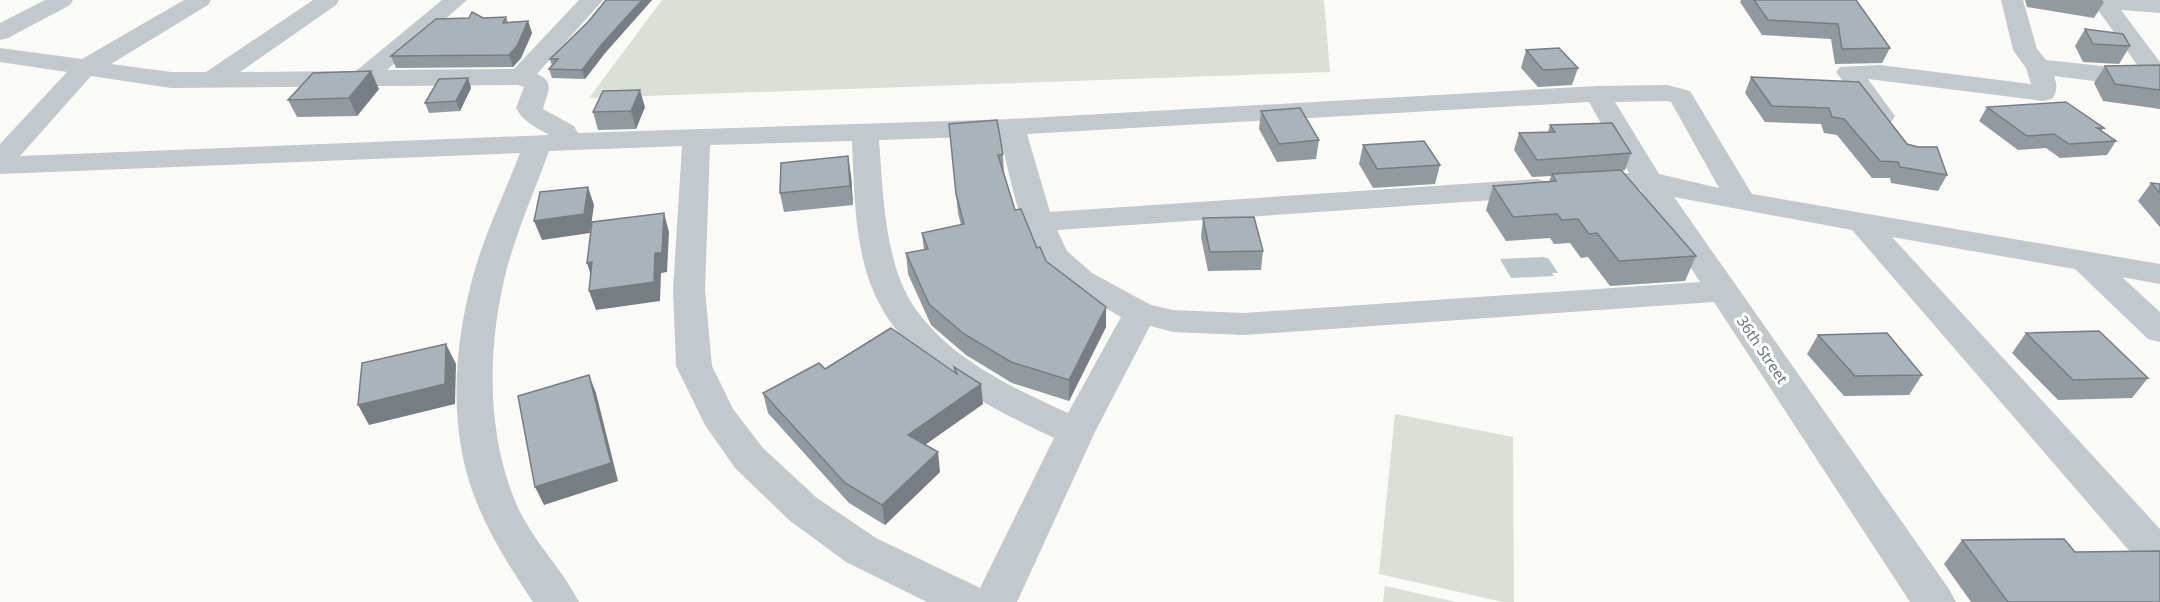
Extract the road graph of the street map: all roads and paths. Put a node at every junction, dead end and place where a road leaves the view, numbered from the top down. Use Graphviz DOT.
graph roads {
  1 [pos="62,0"];
  2 [pos="200,0"];
  3 [pos="328,0"];
  4 [pos="456,0"];
  5 [pos="592,0"];
  6 [pos="2012,0"];
  7 [pos="2102,0"];
  8 [pos="2160,6"];
  9 [pos="0,33"];
  10 [pos="0,55"];
  11 [pos="2032,58"];
  12 [pos="84,69"];
  13 [pos="2158,74"];
  14 [pos="521,76"];
  15 [pos="364,77"];
  16 [pos="211,80"];
  17 [pos="1597,94"];
  18 [pos="1011,128"];
  19 [pos="865,134"];
  20 [pos="1897,136"];
  21 [pos="696,139"];
  22 [pos="551,144"];
  23 [pos="0,163"];
  24 [pos="1648,180"];
  25 [pos="1741,200"];
  26 [pos="1038,222"];
  27 [pos="1862,223"];
  28 [pos="2085,261"];
  29 [pos="2160,274"];
  30 [pos="1722,291"];
  31 [pos="1140,313"];
  32 [pos="2156,323"];
  33 [pos="1076,432"];
  34 [pos="2160,557"];
  35 [pos="557,602"];
  36 [pos="968,602"];
  37 [pos="995,602"];
  38 [pos="1934,602"];
  1 -- 9 [label="street"];
  2 -- 12 [label="street"];
  3 -- 16 [label="street"];
  4 -- 15 [label="street"];
  5 -- 14 [label="street"];
  6 -- 11 [label="street"];
  7 -- 8 [label="street"];
  7 -- 13 [label="street"];
  10 -- 12 [label="street"];
  11 -- 13 [label="street"];
  11 -- 20 [label="street"];
  12 -- 16 [label="street"];
  12 -- 23 [label="street"];
  14 -- 15 [label="street"];
  14 -- 22 [label="street"];
  15 -- 16 [label="street"];
  17 -- 18 [label="street"];
  17 -- 24 [label="street, 36th Street"];
  17 -- 25 [label="street"];
  18 -- 19 [label="street"];
  18 -- 26 [label="street"];
  19 -- 21 [label="street"];
  19 -- 33 [label="street"];
  21 -- 22 [label="street"];
  21 -- 36 [label="street"];
  22 -- 23 [label="street"];
  22 -- 35 [label="street"];
  24 -- 25 [label="street"];
  24 -- 26 [label="street"];
  24 -- 30 [label="street, 36th Street"];
  25 -- 27 [label="street"];
  26 -- 31 [label="street"];
  27 -- 28 [label="street"];
  27 -- 34 [label="street"];
  28 -- 29 [label="street"];
  28 -- 32 [label="street"];
  30 -- 31 [label="street"];
  30 -- 38 [label="street, 36th Street"];
  31 -- 33 [label="street"];
  33 -- 37 [label="street"];
}
